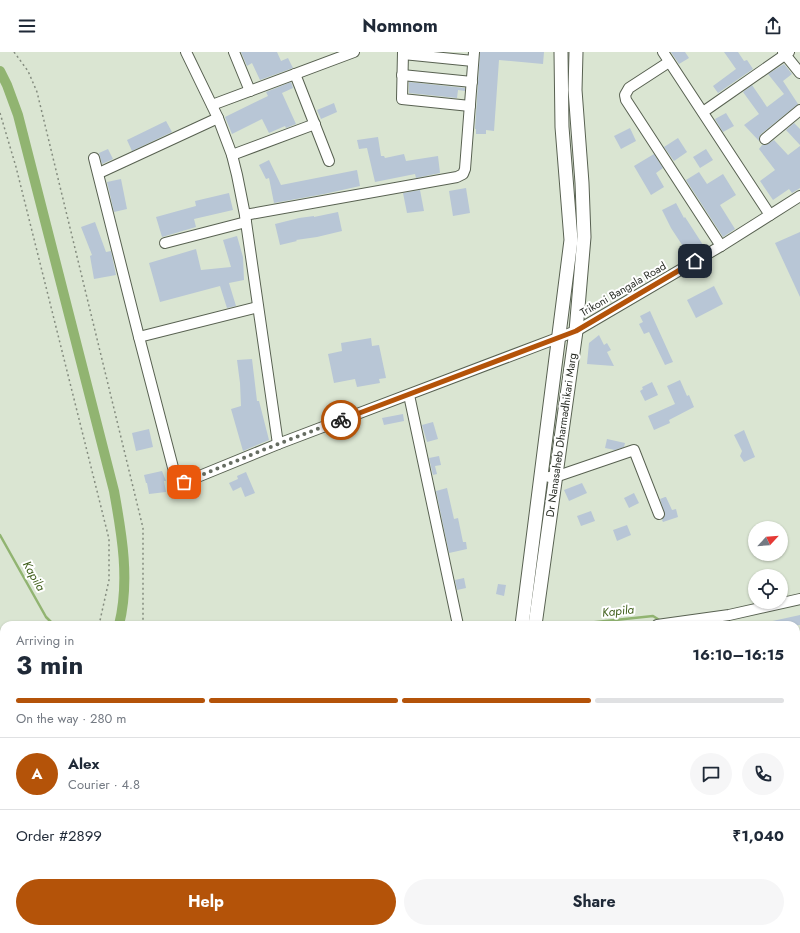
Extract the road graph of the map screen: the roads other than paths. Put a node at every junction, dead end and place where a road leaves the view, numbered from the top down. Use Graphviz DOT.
graph roads {
  1 [pos="186,52"];
  2 [pos="234,52"];
  3 [pos="354,52"];
  4 [pos="561,52"];
  5 [pos="576,52"];
  6 [pos="663,52"];
  7 [pos="403,53"];
  8 [pos="786,53"];
  9 [pos="330,56"];
  10 [pos="473,56"];
  11 [pos="669,62"];
  12 [pos="800,73"];
  13 [pos="295,74"];
  14 [pos="402,75"];
  15 [pos="472,82"];
  16 [pos="250,91"];
  17 [pos="212,105"];
  18 [pos="470,106"];
  19 [pos="800,110"];
  20 [pos="703,112"];
  21 [pos="218,118"];
  22 [pos="315,124"];
  23 [pos="765,139"];
  24 [pos="232,154"];
  25 [pos="94,158"];
  26 [pos="329,161"];
  27 [pos="99,172"];
  28 [pos="800,196"];
  29 [pos="770,215"];
  30 [pos="245,218"];
  31 [pos="165,242"];
  32 [pos="721,246"];
  33 [pos="258,307"];
  34 [pos="576,331"];
  35 [pos="559,337"];
  36 [pos="139,338"];
  37 [pos="409,395"];
  38 [pos="278,444"];
  39 [pos="541,476"];
  40 [pos="555,477"];
  41 [pos="659,514"];
  42 [pos="800,599"];
  43 [pos="457,621"];
  44 [pos="523,621"];
  45 [pos="536,621"];
  46 [pos="686,621"];
  1 -- 17 [label="street"];
  2 -- 16 [label="street"];
  3 -- 9 [label="street"];
  4 -- 35 [label="main road, Dr Nanasaheb Dharmadhikari Marg"];
  5 -- 34 [label="main road, Dr Nanasaheb Dharmadhikari Marg"];
  6 -- 11 [label="street"];
  7 -- 10 [label="street"];
  7 -- 14 [label="street"];
  8 -- 12 [label="street"];
  8 -- 20 [label="street"];
  9 -- 13 [label="street"];
  10 -- 15 [label="street"];
  11 -- 20 [label="street"];
  11 -- 32 [label="street"];
  13 -- 16 [label="street"];
  13 -- 22 [label="street"];
  14 -- 15 [label="street"];
  14 -- 18 [label="street"];
  15 -- 18 [label="street"];
  16 -- 17 [label="street"];
  17 -- 21 [label="street"];
  18 -- 30 [label="street"];
  19 -- 23 [label="street"];
  20 -- 29 [label="street"];
  21 -- 24 [label="street"];
  21 -- 27 [label="street"];
  22 -- 24 [label="street"];
  22 -- 26 [label="street"];
  24 -- 30 [label="street"];
  25 -- 27 [label="street"];
  27 -- 36 [label="street"];
  28 -- 29 [label="street, Trikoni Bangala Road"];
  29 -- 32 [label="street, Trikoni Bangala Road"];
  30 -- 31 [label="street"];
  30 -- 33 [label="street"];
  32 -- 34 [label="street, Trikoni Bangala Road"];
  33 -- 36 [label="street"];
  33 -- 38 [label="street"];
  34 -- 35 [label="street, Trikoni Bangala Road"];
  34 -- 40 [label="main road, Dr Nanasaheb Dharmadhikari Marg"];
  35 -- 37 [label="street, Trikoni Bangala Road"];
  35 -- 39 [label="main road, Dr Nanasaheb Dharmadhikari Marg"];
  36 -- 38 [label="street, Trikoni Bangala Road"];
  37 -- 38 [label="street, Trikoni Bangala Road"];
  37 -- 43 [label="street"];
  39 -- 40 [label="street"];
  39 -- 44 [label="main road, Dr Nanasaheb Dharmadhikari Marg"];
  40 -- 41 [label="street"];
  40 -- 45 [label="main road, Dr Nanasaheb Dharmadhikari Marg"];
  42 -- 46 [label="street"];
}
